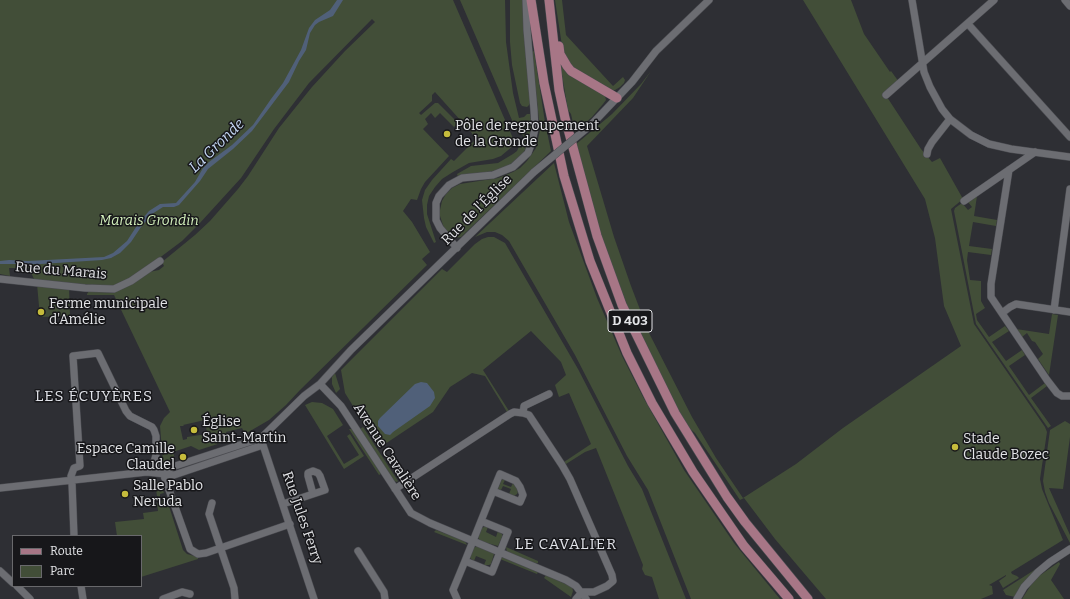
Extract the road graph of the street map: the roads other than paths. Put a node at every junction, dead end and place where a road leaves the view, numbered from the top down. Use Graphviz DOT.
graph roads {
  1 [pos="526,0"];
  2 [pos="530,0"];
  3 [pos="550,0"];
  4 [pos="709,0"];
  5 [pos="912,0"];
  6 [pos="994,0"];
  7 [pos="1064,0"];
  8 [pos="1070,6"];
  9 [pos="968,24"];
  10 [pos="923,63"];
  11 [pos="886,95"];
  12 [pos="618,98"];
  13 [pos="950,119"];
  14 [pos="1070,137"];
  15 [pos="1035,152"];
  16 [pos="927,154"];
  17 [pos="1070,157"];
  18 [pos="1009,170"];
  19 [pos="1070,189"];
  20 [pos="964,201"];
  21 [pos="457,248"];
  22 [pos="160,261"];
  23 [pos="0,278"];
  24 [pos="1054,310"];
  25 [pos="1070,312"];
  26 [pos="1002,313"];
  27 [pos="320,384"];
  28 [pos="549,394"];
  29 [pos="1070,396"];
  30 [pos="523,413"];
  31 [pos="261,438"];
  32 [pos="263,445"];
  33 [pos="163,473"];
  34 [pos="72,480"];
  35 [pos="0,488"];
  36 [pos="395,489"];
  37 [pos="493,491"];
  38 [pos="314,494"];
  39 [pos="212,503"];
  40 [pos="283,504"];
  41 [pos="481,520"];
  42 [pos="290,524"];
  43 [pos="74,535"];
  44 [pos="473,541"];
  45 [pos="221,548"];
  46 [pos="1070,550"];
  47 [pos="358,551"];
  48 [pos="500,553"];
  49 [pos="465,561"];
  50 [pos="0,571"];
  51 [pos="12,582"];
  52 [pos="796,586"];
  53 [pos="18,587"];
  54 [pos="81,587"];
  55 [pos="582,592"];
  56 [pos="190,594"];
  57 [pos="30,599"];
  58 [pos="83,599"];
  59 [pos="163,599"];
  60 [pos="235,599"];
  61 [pos="314,599"];
  62 [pos="385,599"];
  63 [pos="457,599"];
  64 [pos="576,599"];
  65 [pos="586,599"];
  66 [pos="789,599"];
  67 [pos="808,599"];
  68 [pos="815,599"];
  69 [pos="1017,599"];
  1 -- 21 [label="street"];
  2 -- 66 [label="main road, D 403"];
  3 -- 12 [label="main road"];
  3 -- 52 [label="main road, D 403"];
  4 -- 12 [label="street, Rue de l'Église"];
  5 -- 10 [label="street"];
  6 -- 9 [label="street"];
  7 -- 8 [label="street"];
  9 -- 10 [label="street"];
  9 -- 14 [label="street"];
  10 -- 11 [label="street"];
  10 -- 13 [label="street"];
  12 -- 21 [label="street, Rue de l'Église, bridge"];
  13 -- 15 [label="street"];
  13 -- 16 [label="street"];
  15 -- 17 [label="street"];
  15 -- 18 [label="street"];
  18 -- 20 [label="street"];
  18 -- 26 [label="street"];
  19 -- 24 [label="street"];
  21 -- 27 [label="street, Rue de l'Église"];
  22 -- 23 [label="street, Rue du Marais"];
  24 -- 25 [label="street"];
  24 -- 26 [label="street"];
  26 -- 29 [label="street"];
  27 -- 31 [label="street, Rue de l'Église"];
  27 -- 36 [label="street, Avenue Cavalière"];
  28 -- 30 [label="street"];
  30 -- 36 [label="street"];
  30 -- 55 [label="street"];
  31 -- 32 [label="street"];
  31 -- 33 [label="street, Rue de l'Église"];
  32 -- 33 [label="street, Rue de l'Église"];
  32 -- 40 [label="street, Rue Jules Ferry"];
  33 -- 34 [label="street, Rue de l'Église"];
  33 -- 34 [label="street"];
  33 -- 45 [label="street"];
  34 -- 35 [label="street, Rue de l'Église"];
  34 -- 43 [label="street"];
  36 -- 44 [label="street, Avenue Cavalière"];
  37 -- 41 [label="street"];
  38 -- 40 [label="street"];
  39 -- 45 [label="street"];
  40 -- 42 [label="street, Rue Jules Ferry"];
  41 -- 44 [label="street"];
  41 -- 48 [label="street"];
  42 -- 45 [label="street"];
  42 -- 61 [label="street, Rue Jules Ferry"];
  44 -- 48 [label="street, Avenue Cavalière"];
  44 -- 49 [label="street"];
  45 -- 60 [label="street"];
  46 -- 69 [label="street"];
  47 -- 62 [label="street"];
  48 -- 49 [label="street"];
  48 -- 55 [label="street, Avenue Cavalière"];
  49 -- 63 [label="street"];
  50 -- 51 [label="street"];
  52 -- 67 [label="main road, D 403"];
  52 -- 68 [label="main road"];
  53 -- 57 [label="street"];
  54 -- 58 [label="street"];
  55 -- 64 [label="street"];
  55 -- 65 [label="street, Avenue Cavalière"];
  56 -- 59 [label="street"];
}
